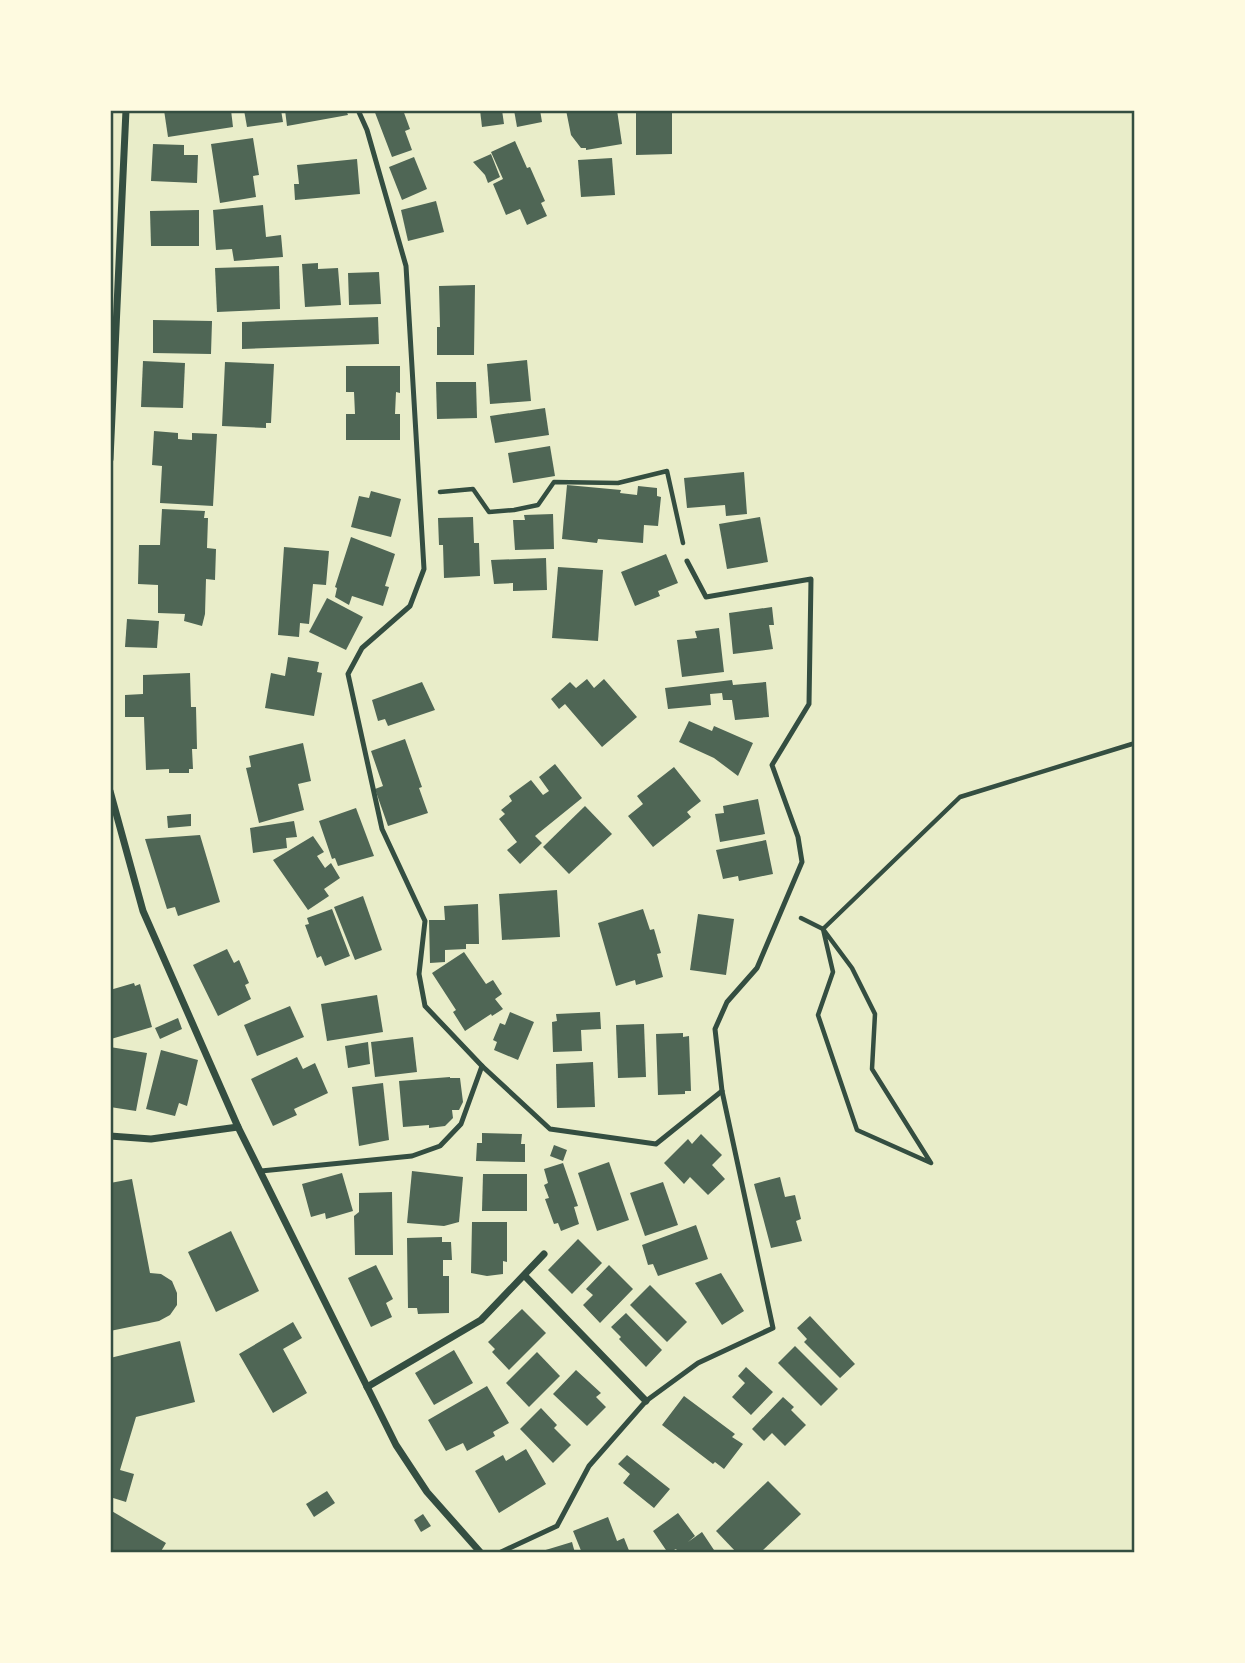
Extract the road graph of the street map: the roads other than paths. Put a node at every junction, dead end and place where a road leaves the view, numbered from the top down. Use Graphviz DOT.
graph roads {
  1 [pos="126,110"];
  2 [pos="358,110"];
  3 [pos="110,459"];
  4 [pos="687,561"];
  5 [pos="110,791"];
  6 [pos="482,1066"];
  7 [pos="722,1091"];
  8 [pos="238,1127"];
  9 [pos="110,1136"];
  10 [pos="261,1171"];
  11 [pos="544,1254"];
  12 [pos="525,1276"];
  13 [pos="367,1387"];
  14 [pos="646,1401"];
  15 [pos="481,1553"];
  16 [pos="499,1553"];
  1 -- 3 [label="street"];
  2 -- 6 [label="lane"];
  4 -- 7 [label="lane"];
  5 -- 8 [label="street"];
  6 -- 7 [label="lane"];
  6 -- 10 [label="lane"];
  7 -- 14 [label="lane"];
  8 -- 9 [label="street"];
  8 -- 10 [label="street"];
  10 -- 13 [label="street"];
  11 -- 12 [label="street"];
  12 -- 13 [label="street"];
  12 -- 14 [label="street"];
  13 -- 15 [label="street"];
  14 -- 16 [label="lane"];
}
